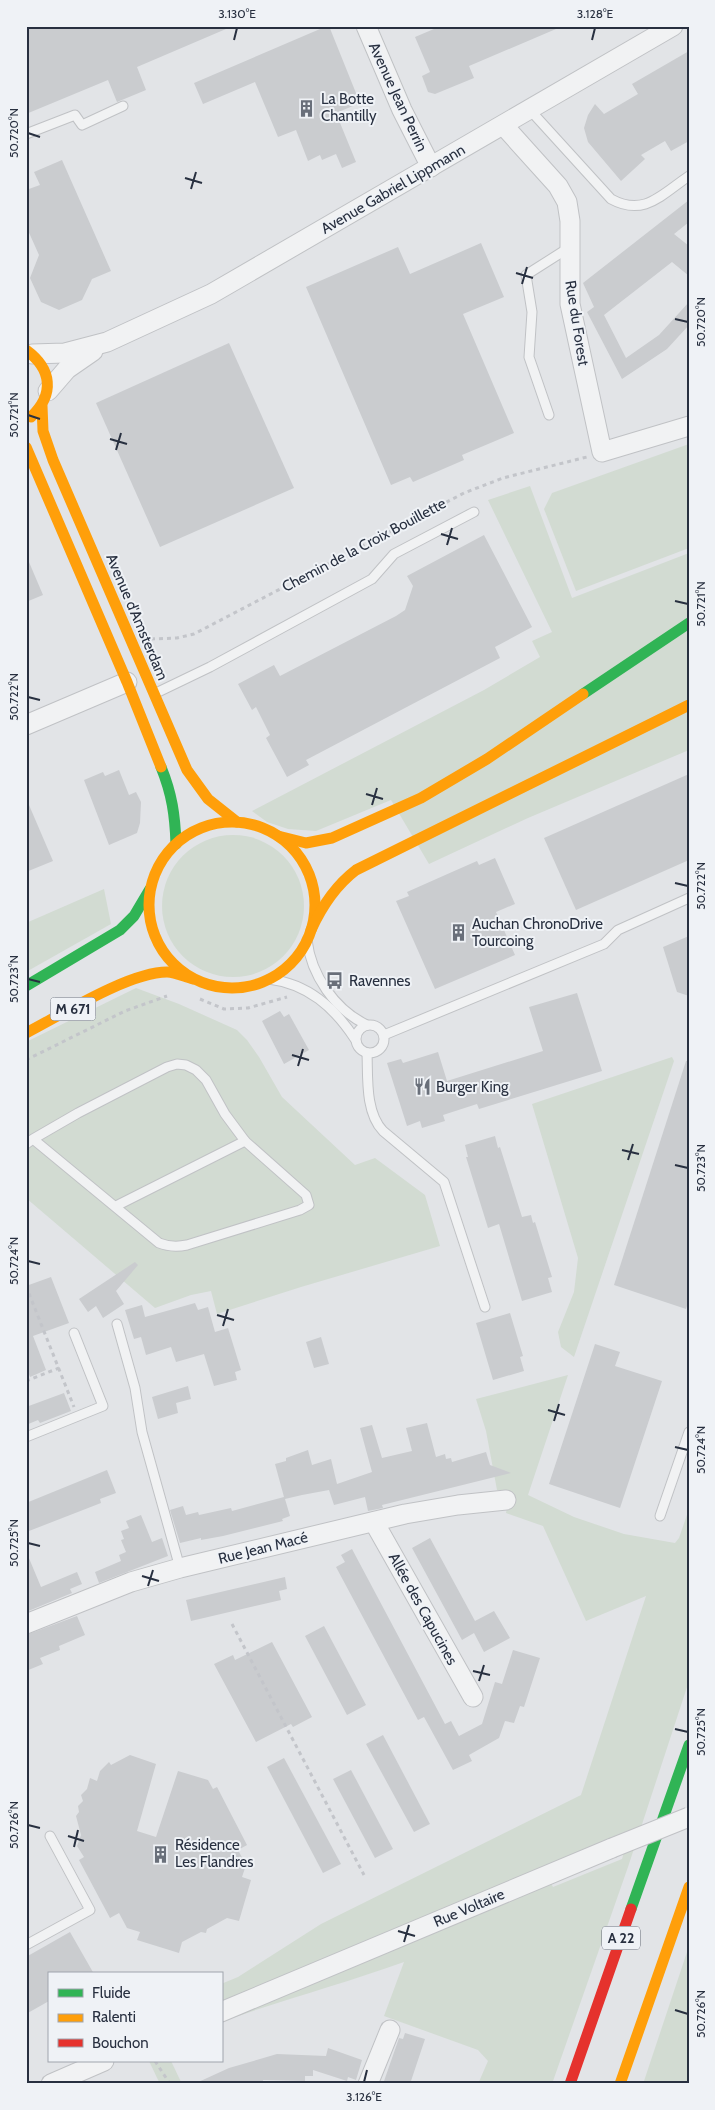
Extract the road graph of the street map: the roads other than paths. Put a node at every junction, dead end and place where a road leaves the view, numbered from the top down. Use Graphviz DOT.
graph roads {
  1 [pos="366,26"];
  2 [pos="673,26"];
  3 [pos="123,106"];
  4 [pos="530,110"];
  5 [pos="504,126"];
  6 [pos="26,134"];
  7 [pos="431,167"];
  8 [pos="689,176"];
  9 [pos="570,247"];
  10 [pos="107,342"];
  11 [pos="29,352"];
  12 [pos="45,399"];
  13 [pos="549,415"];
  14 [pos="26,420"];
  15 [pos="689,426"];
  16 [pos="26,447"];
  17 [pos="474,512"];
  18 [pos="689,623"];
  19 [pos="127,682"];
  20 [pos="154,694"];
  21 [pos="689,705"];
  22 [pos="26,725"];
  23 [pos="618,753"];
  24 [pos="237,822"];
  25 [pos="427,834"];
  26 [pos="278,836"];
  27 [pos="176,844"];
  28 [pos="152,883"];
  29 [pos="689,898"];
  30 [pos="309,935"];
  31 [pos="268,979"];
  32 [pos="200,981"];
  33 [pos="26,986"];
  34 [pos="367,1025"];
  35 [pos="26,1033"];
  36 [pos="384,1036"];
  37 [pos="356,1039"];
  38 [pos="367,1053"];
  39 [pos="245,1141"];
  40 [pos="30,1142"];
  41 [pos="116,1206"];
  42 [pos="485,1307"];
  43 [pos="116,1324"];
  44 [pos="74,1333"];
  45 [pos="689,1432"];
  46 [pos="26,1437"];
  47 [pos="506,1500"];
  48 [pos="660,1516"];
  49 [pos="374,1522"];
  50 [pos="180,1568"];
  51 [pos="26,1624"];
  52 [pos="473,1697"];
  53 [pos="689,1745"];
  54 [pos="689,1816"];
  55 [pos="50,1836"];
  56 [pos="689,1887"];
  57 [pos="26,1945"];
  58 [pos="222,2012"];
  59 [pos="390,2030"];
  60 [pos="102,2062"];
  61 [pos="51,2084"];
  62 [pos="368,2084"];
  63 [pos="570,2084"];
  64 [pos="620,2084"];
  1 -- 7 [label="street, Avenue Jean Perrin"];
  2 -- 4 [label="street, Avenue Gabriel Lippmann"];
  3 -- 6 [label="lane"];
  4 -- 5 [label="street, Avenue Gabriel Lippmann"];
  4 -- 8 [label="lane"];
  5 -- 7 [label="street, Avenue Gabriel Lippmann"];
  5 -- 9 [label="street, Rue du Forest"];
  7 -- 10 [label="street, Avenue Gabriel Lippmann"];
  9 -- 13 [label="lane"];
  9 -- 15 [label="street, Rue du Forest"];
  10 -- 11 [label="street, Avenue Gabriel Lippmann"];
  10 -- 12 [label="street, Avenue Gabriel Lippmann"];
  11 -- 12 [label="main road, Avenue d'Amsterdam"];
  12 -- 14 [label="main road"];
  12 -- 20 [label="main road, Avenue d'Amsterdam"];
  16 -- 19 [label="main road"];
  17 -- 20 [label="lane"];
  18 -- 26 [label="main road"];
  19 -- 22 [label="street"];
  19 -- 27 [label="main road"];
  20 -- 24 [label="main road, Avenue d'Amsterdam"];
  21 -- 25 [label="main road"];
  23 -- 25 [label="main road"];
  24 -- 26 [label="main road"];
  24 -- 27 [label="main road"];
  25 -- 30 [label="main road"];
  26 -- 30 [label="main road"];
  27 -- 28 [label="main road"];
  28 -- 32 [label="main road"];
  28 -- 33 [label="main road, M 671"];
  29 -- 36 [label="lane"];
  30 -- 31 [label="main road"];
  30 -- 34 [label="lane"];
  31 -- 32 [label="main road"];
  31 -- 37 [label="lane"];
  32 -- 35 [label="main road, M 671"];
  34 -- 36 [label="lane"];
  34 -- 37 [label="lane"];
  36 -- 38 [label="lane"];
  37 -- 38 [label="lane"];
  38 -- 42 [label="lane"];
  39 -- 40 [label="lane"];
  39 -- 41 [label="lane"];
  39 -- 41 [label="lane"];
  40 -- 41 [label="lane"];
  43 -- 50 [label="lane"];
  44 -- 46 [label="lane"];
  45 -- 48 [label="lane"];
  47 -- 49 [label="street, Rue Jean Macé"];
  49 -- 50 [label="street, Rue Jean Macé"];
  49 -- 52 [label="street, Allée des Capucines"];
  50 -- 51 [label="street, Rue Jean Macé"];
  53 -- 63 [label="main road, A 22"];
  54 -- 58 [label="street, Rue Voltaire, bridge"];
  55 -- 57 [label="lane"];
  56 -- 64 [label="main road"];
  59 -- 62 [label="street"];
  60 -- 61 [label="street"];
}
